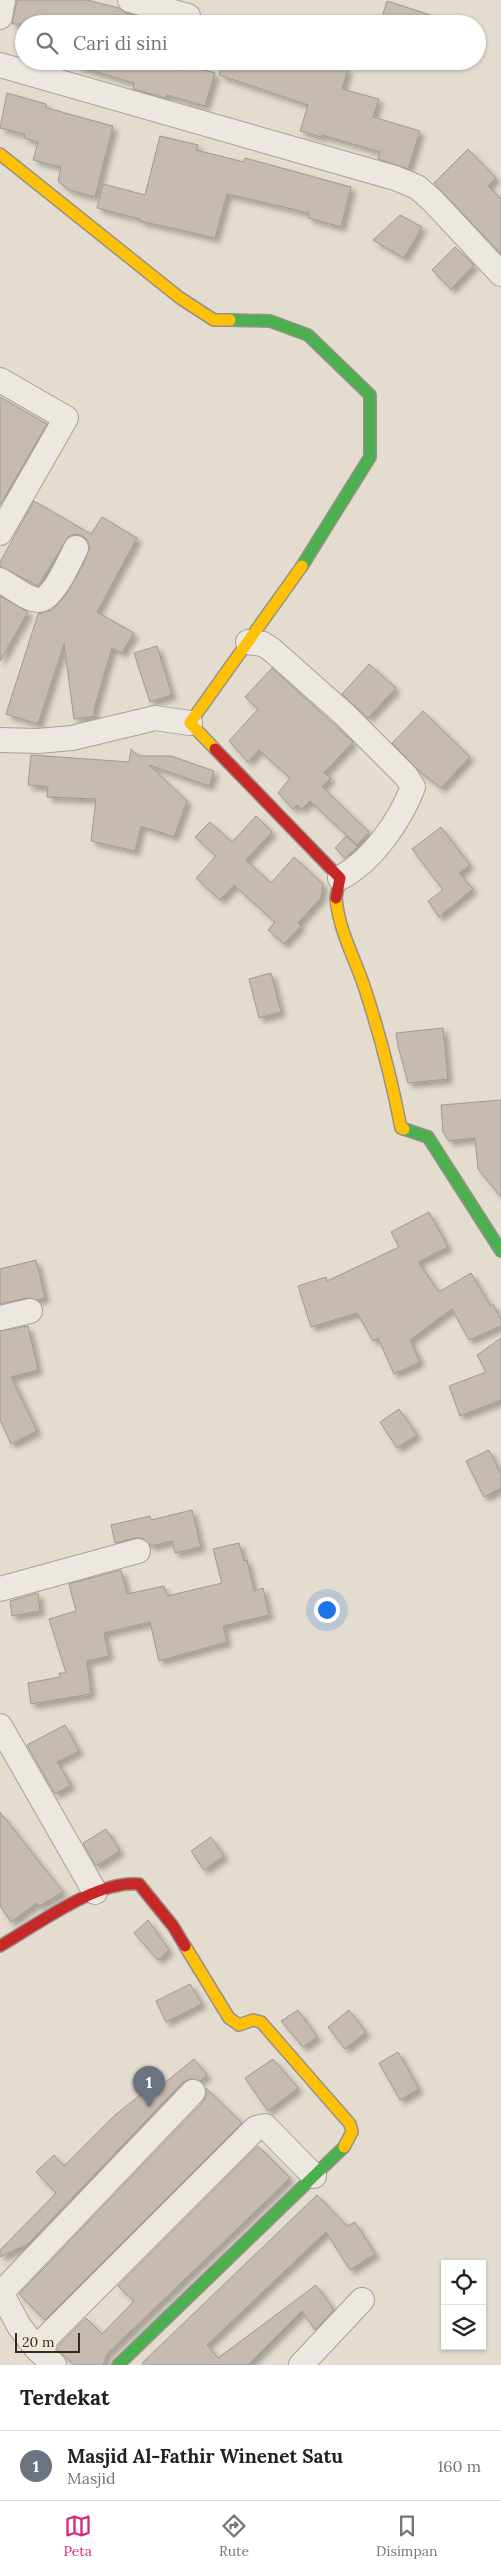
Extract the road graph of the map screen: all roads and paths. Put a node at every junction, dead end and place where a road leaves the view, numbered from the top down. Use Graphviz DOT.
graph roads {
  1 [pos="3,0"];
  2 [pos="130,0"];
  3 [pos="184,15"];
  4 [pos="0,17"];
  5 [pos="0,65"];
  6 [pos="15,69"];
  7 [pos="17,70"];
  8 [pos="0,154"];
  9 [pos="501,274"];
  10 [pos="0,380"];
  11 [pos="0,534"];
  12 [pos="76,548"];
  13 [pos="0,580"];
  14 [pos="248,642"];
  15 [pos="190,723"];
  16 [pos="0,740"];
  17 [pos="340,878"];
  18 [pos="501,1251"];
  19 [pos="30,1311"];
  20 [pos="0,1318"];
  21 [pos="138,1551"];
  22 [pos="0,1589"];
  23 [pos="0,1726"];
  24 [pos="96,1892"];
  25 [pos="0,1946"];
  26 [pos="193,2092"];
  27 [pos="314,2176"];
  28 [pos="1,2291"];
  29 [pos="362,2300"];
  30 [pos="36,2348"];
  31 [pos="54,2365"];
  32 [pos="118,2365"];
  33 [pos="301,2365"];
  1 -- 4 [label="street"];
  2 -- 3 [label="street"];
  5 -- 6 [label="street"];
  7 -- 9 [label="street"];
  8 -- 14 [label="street"];
  10 -- 11 [label="street"];
  12 -- 13 [label="street"];
  14 -- 15 [label="street"];
  14 -- 17 [label="street"];
  15 -- 16 [label="street"];
  15 -- 17 [label="street"];
  17 -- 18 [label="street"];
  19 -- 20 [label="street"];
  21 -- 22 [label="street"];
  23 -- 24 [label="street"];
  24 -- 25 [label="street"];
  24 -- 27 [label="street"];
  26 -- 28 [label="street"];
  27 -- 30 [label="street"];
  27 -- 32 [label="street"];
  28 -- 30 [label="street"];
  29 -- 33 [label="street"];
  30 -- 31 [label="street"];
}
